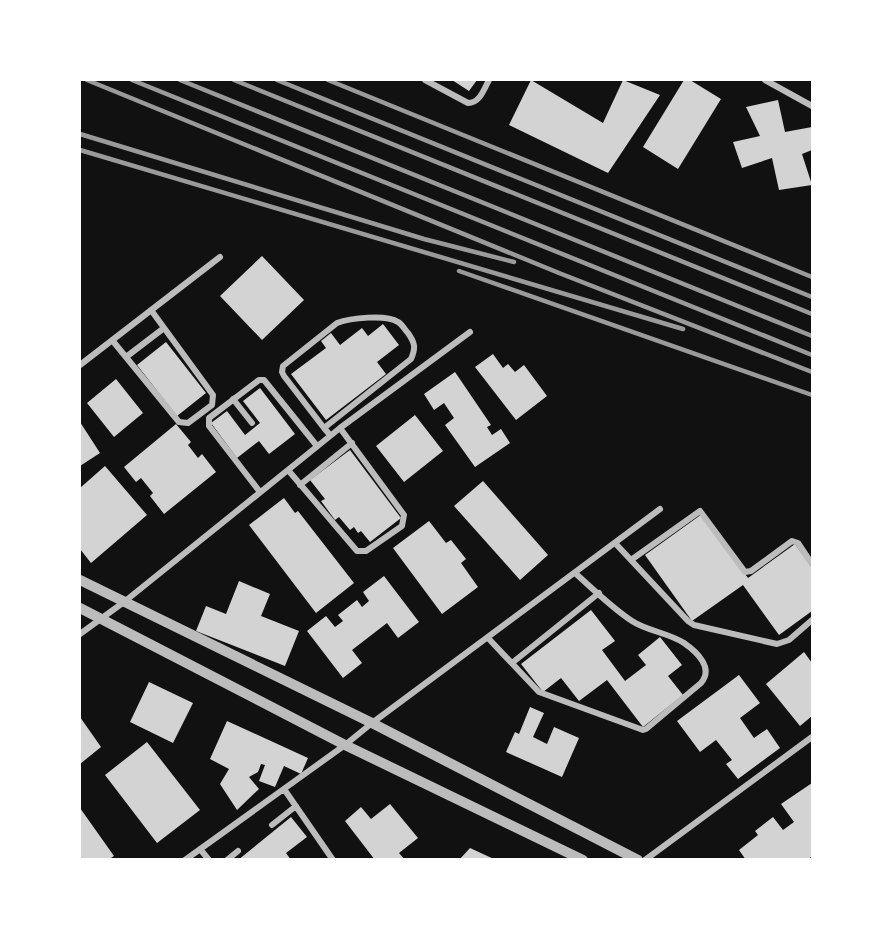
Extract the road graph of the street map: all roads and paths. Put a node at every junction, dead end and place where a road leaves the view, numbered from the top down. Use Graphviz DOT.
graph roads {
  1 [pos="425,80"];
  2 [pos="489,80"];
  3 [pos="765,80"];
  4 [pos="813,106"];
  5 [pos="220,257"];
  6 [pos="151,310"];
  7 [pos="164,328"];
  8 [pos="470,332"];
  9 [pos="112,340"];
  10 [pos="126,357"];
  11 [pos="404,364"];
  12 [pos="80,365"];
  13 [pos="412,375"];
  14 [pos="234,399"];
  15 [pos="252,423"];
  16 [pos="324,428"];
  17 [pos="340,428"];
  18 [pos="330,435"];
  19 [pos="352,444"];
  20 [pos="317,446"];
  21 [pos="288,470"];
  22 [pos="300,484"];
  23 [pos="260,492"];
  24 [pos="660,509"];
  25 [pos="615,543"];
  26 [pos="631,560"];
  27 [pos="813,564"];
  28 [pos="574,573"];
  29 [pos="80,580"];
  30 [pos="599,593"];
  31 [pos="124,602"];
  32 [pos="80,608"];
  33 [pos="101,618"];
  34 [pos="813,620"];
  35 [pos="80,634"];
  36 [pos="488,638"];
  37 [pos="512,663"];
  38 [pos="372,723"];
  39 [pos="813,737"];
  40 [pos="345,745"];
  41 [pos="284,789"];
  42 [pos="296,806"];
  43 [pos="272,825"];
  44 [pos="200,849"];
  45 [pos="238,851"];
  46 [pos="185,860"];
  47 [pos="209,860"];
  48 [pos="227,860"];
  49 [pos="333,860"];
  50 [pos="583,860"];
  51 [pos="638,860"];
  52 [pos="645,860"];
  1 -- 2 [label="street"];
  3 -- 4 [label="street"];
  5 -- 6 [label="street"];
  6 -- 7 [label="street"];
  6 -- 9 [label="street"];
  7 -- 10 [label="street"];
  7 -- 10 [label="street"];
  8 -- 13 [label="street"];
  9 -- 10 [label="street"];
  9 -- 12 [label="street"];
  11 -- 13 [label="street"];
  11 -- 16 [label="street"];
  11 -- 16 [label="street"];
  13 -- 17 [label="street"];
  14 -- 15 [label="street"];
  14 -- 20 [label="street"];
  14 -- 23 [label="street"];
  16 -- 18 [label="street"];
  17 -- 18 [label="street"];
  17 -- 19 [label="street"];
  18 -- 20 [label="street"];
  19 -- 22 [label="street"];
  19 -- 22 [label="street"];
  20 -- 21 [label="street"];
  21 -- 22 [label="street"];
  21 -- 23 [label="street"];
  23 -- 31 [label="street"];
  24 -- 25 [label="street"];
  25 -- 26 [label="street"];
  25 -- 28 [label="street"];
  26 -- 27 [label="street"];
  26 -- 34 [label="street"];
  28 -- 30 [label="street"];
  28 -- 36 [label="street"];
  29 -- 31 [label="street"];
  30 -- 37 [label="street"];
  30 -- 37 [label="street"];
  31 -- 33 [label="street"];
  31 -- 38 [label="street"];
  32 -- 33 [label="street"];
  33 -- 35 [label="street"];
  33 -- 40 [label="street"];
  36 -- 37 [label="street"];
  36 -- 38 [label="street"];
  38 -- 40 [label="street"];
  38 -- 51 [label="street"];
  39 -- 52 [label="street"];
  40 -- 41 [label="street"];
  40 -- 50 [label="street"];
  41 -- 42 [label="street"];
  41 -- 44 [label="street"];
  42 -- 43 [label="street"];
  42 -- 49 [label="street"];
  44 -- 46 [label="street"];
  44 -- 47 [label="street"];
  45 -- 48 [label="street"];
}
